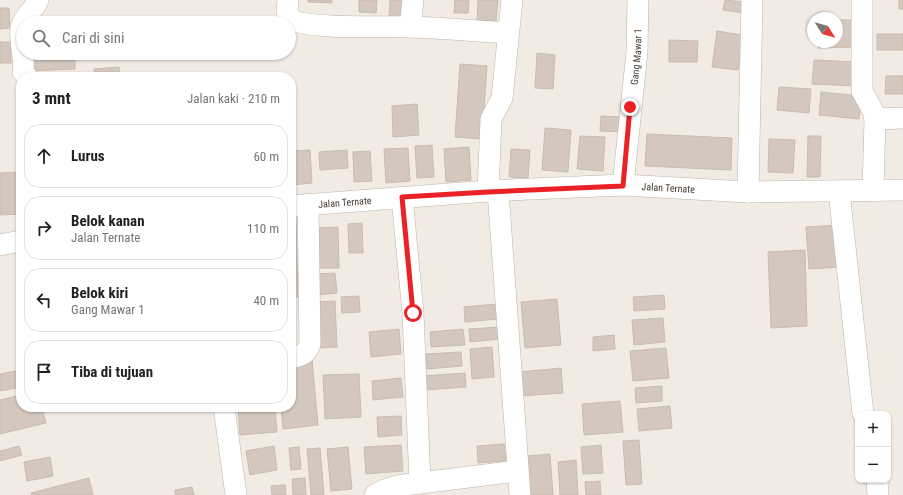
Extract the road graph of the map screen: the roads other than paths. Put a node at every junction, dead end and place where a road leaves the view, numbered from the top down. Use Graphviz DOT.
graph roads {
  1 [pos="38,0"];
  2 [pos="288,0"];
  3 [pos="412,0"];
  4 [pos="512,0"];
  5 [pos="638,0"];
  6 [pos="752,0"];
  7 [pos="862,0"];
  8 [pos="25,16"];
  9 [pos="288,16"];
  10 [pos="296,22"];
  11 [pos="410,27"];
  12 [pos="508,33"];
  13 [pos="22,60"];
  14 [pos="23,72"];
  15 [pos="903,118"];
  16 [pos="875,119"];
  17 [pos="623,186"];
  18 [pos="903,190"];
  19 [pos="493,191"];
  20 [pos="839,191"];
  21 [pos="872,191"];
  22 [pos="748,192"];
  23 [pos="402,197"];
  24 [pos="299,205"];
  25 [pos="16,242"];
  26 [pos="0,245"];
  27 [pos="296,356"];
  28 [pos="863,411"];
  29 [pos="225,412"];
  30 [pos="517,471"];
  31 [pos="420,483"];
  32 [pos="877,483"];
  33 [pos="236,495"];
  34 [pos="375,495"];
  35 [pos="520,495"];
  36 [pos="878,495"];
  1 -- 8 [label="street"];
  2 -- 9 [label="street"];
  3 -- 11 [label="street"];
  4 -- 12 [label="street"];
  5 -- 17 [label="street, Gang Mawar 1"];
  6 -- 22 [label="street"];
  7 -- 16 [label="street"];
  10 -- 11 [label="street"];
  11 -- 12 [label="street"];
  12 -- 19 [label="street"];
  13 -- 14 [label="street"];
  15 -- 16 [label="street"];
  16 -- 21 [label="street"];
  17 -- 19 [label="street, Jalan Ternate"];
  17 -- 22 [label="street, Jalan Ternate"];
  18 -- 21 [label="street, Jalan Ternate"];
  19 -- 23 [label="street, Jalan Ternate"];
  19 -- 30 [label="street"];
  20 -- 21 [label="street, Jalan Ternate"];
  20 -- 22 [label="street, Jalan Ternate"];
  20 -- 28 [label="street"];
  23 -- 24 [label="street, Jalan Ternate"];
  23 -- 31 [label="street"];
  24 -- 27 [label="street"];
  25 -- 26 [label="street"];
  29 -- 33 [label="street"];
  30 -- 31 [label="street"];
  30 -- 35 [label="street"];
  31 -- 34 [label="street"];
  32 -- 36 [label="street"];
}
